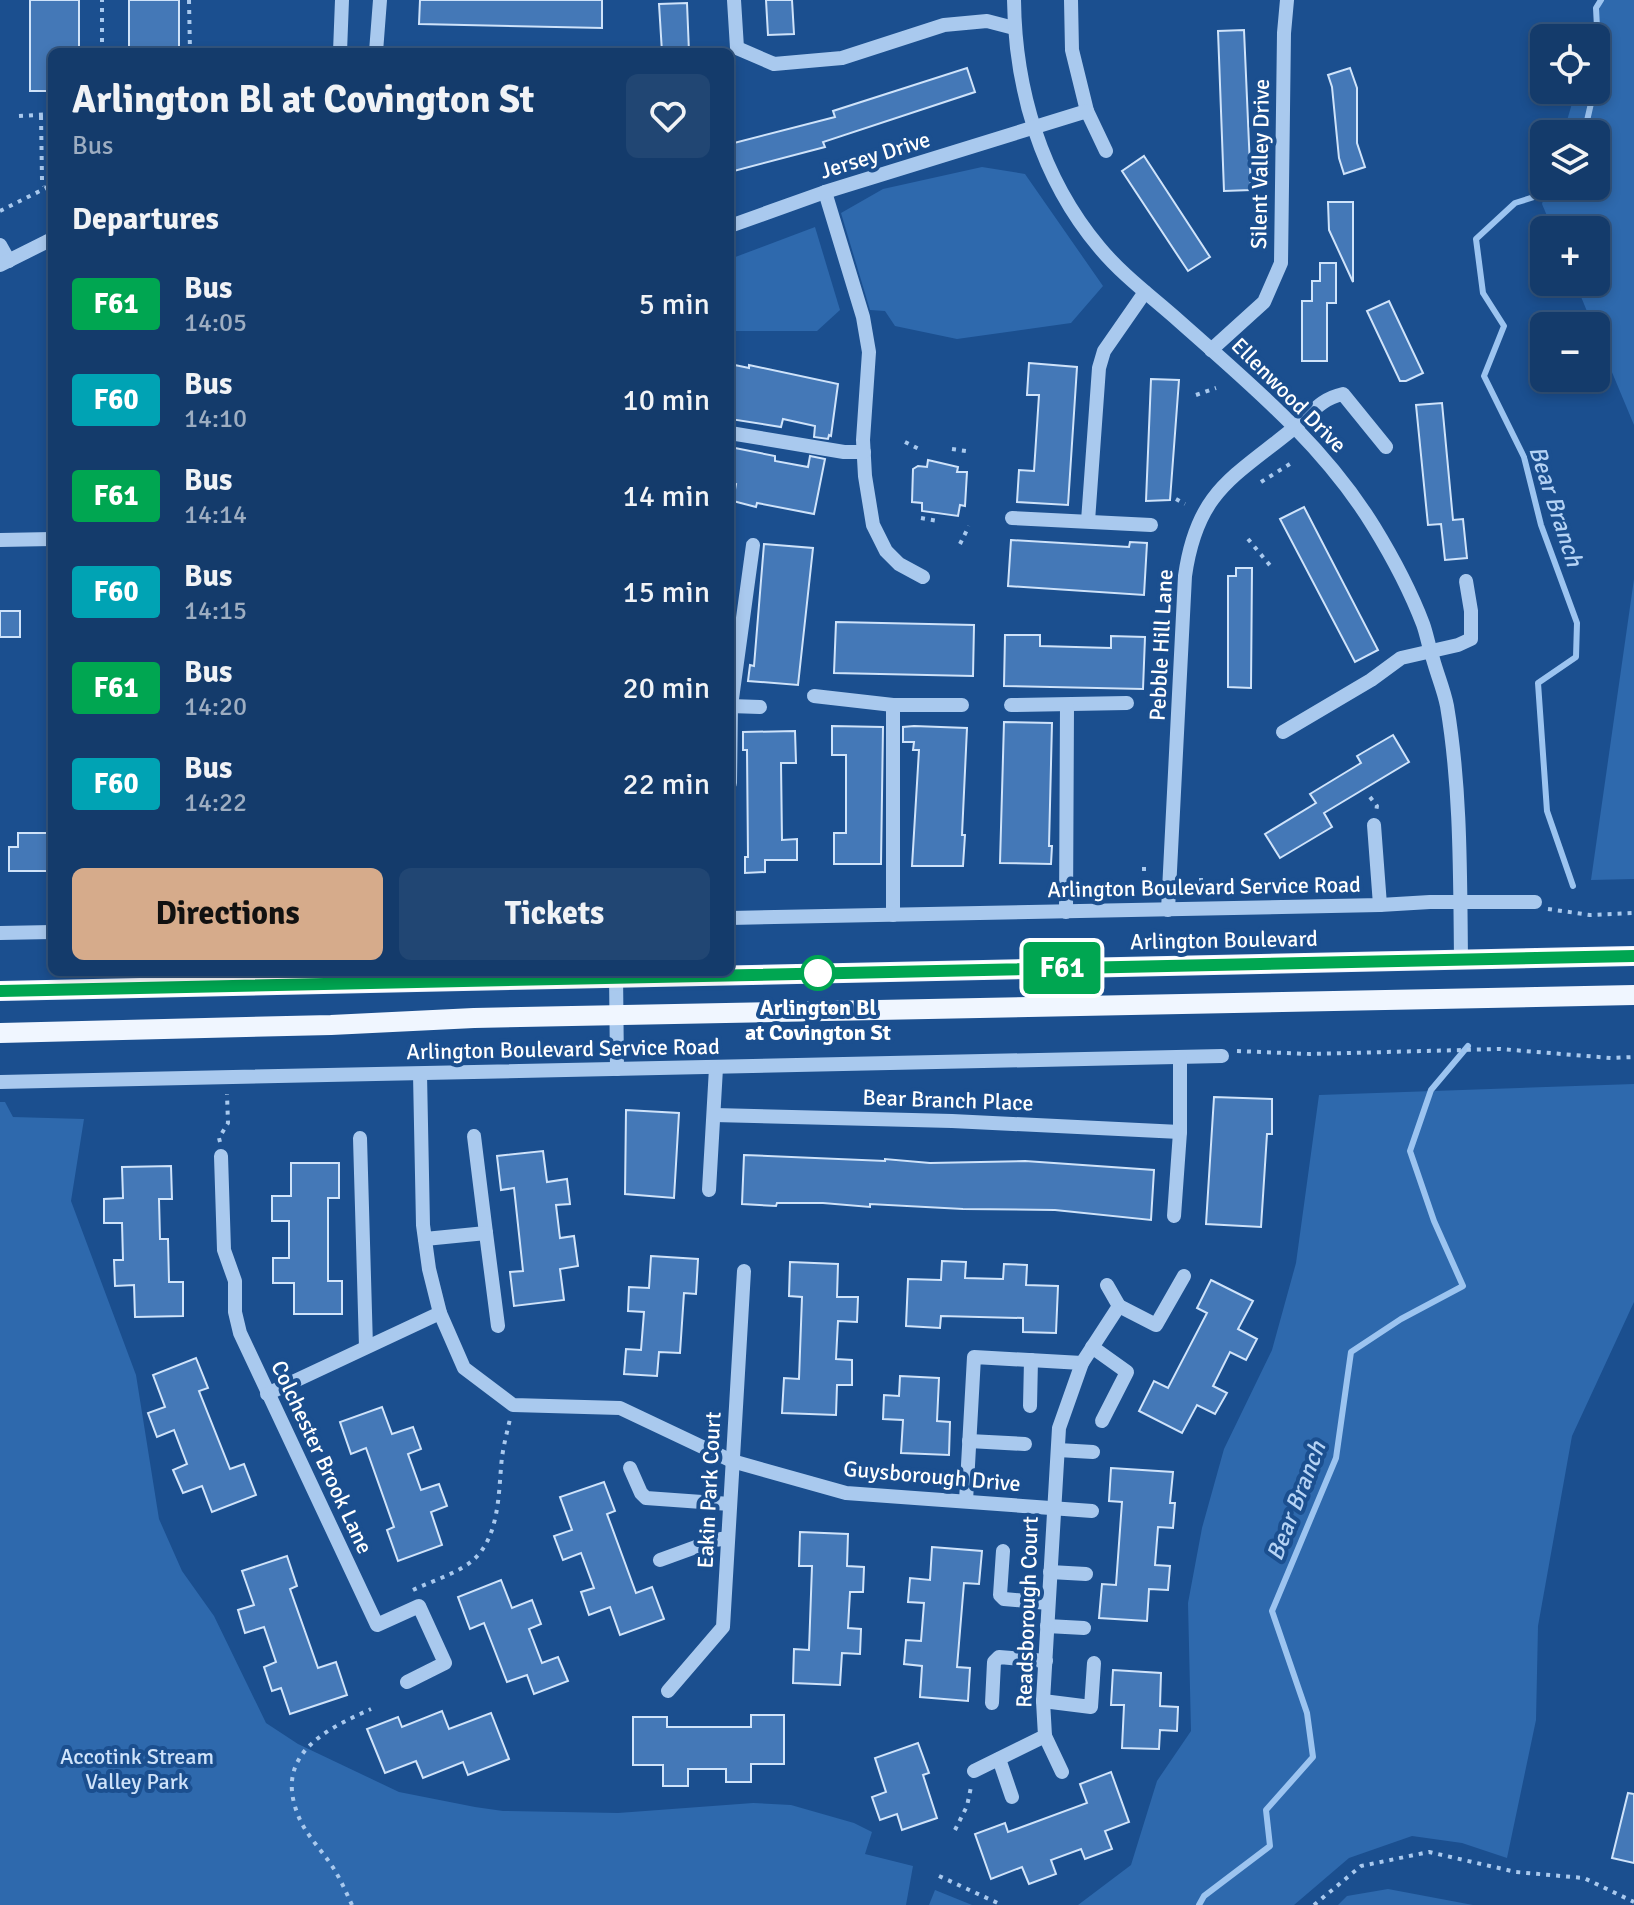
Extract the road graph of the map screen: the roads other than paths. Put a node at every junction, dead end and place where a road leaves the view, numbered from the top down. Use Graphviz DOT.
graph roads {
  1 [pos="342,0"];
  2 [pos="380,0"];
  3 [pos="734,0"];
  4 [pos="1014,0"];
  5 [pos="1071,0"];
  6 [pos="1287,0"];
  7 [pos="1014,28"];
  8 [pos="340,48"];
  9 [pos="376,48"];
  10 [pos="1087,111"];
  11 [pos="1034,129"];
  12 [pos="1106,151"];
  13 [pos="825,192"];
  14 [pos="734,225"];
  15 [pos="48,241"];
  16 [pos="0,245"];
  17 [pos="4,263"];
  18 [pos="1145,292"];
  19 [pos="1211,350"];
  20 [pos="1296,427"];
  21 [pos="734,434"];
  22 [pos="1386,447"];
  23 [pos="864,452"];
  24 [pos="1012,518"];
  25 [pos="1088,521"];
  26 [pos="1151,525"];
  27 [pos="48,539"];
  28 [pos="0,540"];
  29 [pos="753,545"];
  30 [pos="923,577"];
  31 [pos="1466,581"];
  32 [pos="1430,652"];
  33 [pos="734,678"];
  34 [pos="814,696"];
  35 [pos="1127,703"];
  36 [pos="893,705"];
  37 [pos="962,705"];
  38 [pos="1011,705"];
  39 [pos="734,706"];
  40 [pos="1067,706"];
  41 [pos="760,707"];
  42 [pos="1283,732"];
  43 [pos="1374,825"];
  44 [pos="1461,901"];
  45 [pos="1535,902"];
  46 [pos="1380,905"];
  47 [pos="1168,910"];
  48 [pos="1066,912"];
  49 [pos="893,915"];
  50 [pos="734,918"];
  51 [pos="48,932"];
  52 [pos="0,933"];
  53 [pos="1634,956"];
  54 [pos="1461,959"];
  55 [pos="734,973"];
  56 [pos="578,976"];
  57 [pos="616,976"];
  58 [pos="0,991"];
  59 [pos="1634,995"];
  60 [pos="616,1015"];
  61 [pos="0,1033"];
  62 [pos="1222,1056"];
  63 [pos="1180,1059"];
  64 [pos="716,1068"];
  65 [pos="617,1069"];
  66 [pos="420,1074"];
  67 [pos="0,1082"];
  68 [pos="714,1115"];
  69 [pos="1180,1132"];
  70 [pos="474,1136"];
  71 [pos="360,1138"];
  72 [pos="221,1156"];
  73 [pos="709,1190"];
  74 [pos="1174,1216"];
  75 [pos="486,1233"];
  76 [pos="425,1239"];
  77 [pos="744,1271"];
  78 [pos="1184,1276"];
  79 [pos="1107,1285"];
  80 [pos="1119,1306"];
  81 [pos="440,1313"];
  82 [pos="498,1326"];
  83 [pos="366,1347"];
  84 [pos="1092,1347"];
  85 [pos="1031,1360"];
  86 [pos="1082,1363"];
  87 [pos="267,1394"];
  88 [pos="1030,1406"];
  89 [pos="1102,1421"];
  90 [pos="969,1441"];
  91 [pos="1025,1444"];
  92 [pos="1058,1450"];
  93 [pos="1093,1452"];
  94 [pos="732,1461"];
  95 [pos="630,1468"];
  96 [pos="966,1501"];
  97 [pos="730,1504"];
  98 [pos="1053,1509"];
  99 [pos="1092,1511"];
  100 [pos="728,1538"];
  101 [pos="1003,1551"];
  102 [pos="660,1560"];
  103 [pos="1050,1572"];
  104 [pos="1086,1574"];
  105 [pos="1048,1603"];
  106 [pos="1047,1626"];
  107 [pos="1084,1628"];
  108 [pos="1046,1661"];
  109 [pos="1094,1663"];
  110 [pos="407,1682"];
  111 [pos="668,1691"];
  112 [pos="1043,1701"];
  113 [pos="992,1703"];
  114 [pos="1045,1736"];
  115 [pos="999,1759"];
  116 [pos="974,1771"];
  117 [pos="1062,1772"];
  118 [pos="1012,1797"];
  1 -- 8 [label="street"];
  2 -- 9 [label="street"];
  3 -- 7 [label="street"];
  4 -- 7 [label="street, Ellenwood Drive"];
  5 -- 10 [label="street"];
  6 -- 19 [label="street, Silent Valley Drive"];
  7 -- 11 [label="street, Ellenwood Drive"];
  10 -- 11 [label="street, Jersey Drive"];
  10 -- 12 [label="street"];
  11 -- 13 [label="street, Jersey Drive"];
  11 -- 18 [label="street, Ellenwood Drive"];
  13 -- 14 [label="street, Jersey Drive"];
  13 -- 23 [label="street"];
  15 -- 17 [label="street"];
  16 -- 17 [label="street"];
  18 -- 19 [label="street, Ellenwood Drive"];
  18 -- 25 [label="street"];
  19 -- 20 [label="street, Ellenwood Drive"];
  20 -- 22 [label="street, Pebble Hill Lane"];
  20 -- 32 [label="street, Ellenwood Drive"];
  20 -- 47 [label="street, Pebble Hill Lane"];
  21 -- 23 [label="street"];
  23 -- 30 [label="street"];
  24 -- 25 [label="street"];
  25 -- 26 [label="street"];
  27 -- 28 [label="street"];
  29 -- 33 [label="street"];
  31 -- 32 [label="street"];
  32 -- 42 [label="street"];
  32 -- 44 [label="street, Ellenwood Drive"];
  34 -- 36 [label="street"];
  35 -- 40 [label="street"];
  36 -- 37 [label="street"];
  36 -- 49 [label="street"];
  38 -- 40 [label="street"];
  39 -- 41 [label="street"];
  40 -- 48 [label="street"];
  43 -- 46 [label="street"];
  44 -- 45 [label="street, Arlington Boulevard Service Road"];
  44 -- 46 [label="street, Arlington Boulevard Service Road"];
  44 -- 54 [label="street, Ellenwood Drive"];
  46 -- 47 [label="street, Arlington Boulevard Service Road"];
  47 -- 48 [label="street, Arlington Boulevard Service Road"];
  48 -- 49 [label="street, Arlington Boulevard Service Road"];
  49 -- 50 [label="street, Arlington Boulevard Service Road"];
  51 -- 52 [label="street"];
  53 -- 54 [label="main road, Arlington Boulevard"];
  54 -- 55 [label="main road, Arlington Boulevard"];
  56 -- 58 [label="main road, Arlington Boulevard"];
  57 -- 60 [label="street"];
  59 -- 60 [label="main road"];
  60 -- 61 [label="main road"];
  60 -- 65 [label="street"];
  62 -- 63 [label="street, Arlington Boulevard Service Road"];
  63 -- 64 [label="street, Arlington Boulevard Service Road"];
  63 -- 69 [label="street"];
  64 -- 65 [label="street, Arlington Boulevard Service Road"];
  64 -- 68 [label="street"];
  65 -- 66 [label="street, Arlington Boulevard Service Road"];
  66 -- 67 [label="street, Arlington Boulevard Service Road"];
  66 -- 76 [label="street"];
  68 -- 69 [label="street, Bear Branch Place"];
  68 -- 73 [label="street"];
  69 -- 74 [label="street"];
  70 -- 75 [label="street"];
  71 -- 83 [label="street"];
  72 -- 87 [label="street, Colchester Brook Lane"];
  75 -- 76 [label="street"];
  75 -- 82 [label="street"];
  76 -- 81 [label="street"];
  77 -- 94 [label="street, Eakin Park Court"];
  78 -- 80 [label="street"];
  79 -- 80 [label="street"];
  80 -- 84 [label="street, Readsborough Court"];
  81 -- 83 [label="street"];
  81 -- 94 [label="street, Guysborough Drive"];
  83 -- 87 [label="street"];
  84 -- 86 [label="street, Readsborough Court"];
  84 -- 89 [label="street"];
  85 -- 86 [label="street"];
  85 -- 88 [label="street"];
  85 -- 90 [label="street"];
  86 -- 92 [label="street, Readsborough Court"];
  87 -- 110 [label="street, Colchester Brook Lane"];
  90 -- 91 [label="street"];
  90 -- 96 [label="street"];
  92 -- 93 [label="street"];
  92 -- 98 [label="street, Readsborough Court"];
  94 -- 96 [label="street, Guysborough Drive"];
  94 -- 97 [label="street, Eakin Park Court"];
  95 -- 97 [label="street"];
  96 -- 98 [label="street, Guysborough Drive"];
  97 -- 100 [label="street, Eakin Park Court"];
  98 -- 99 [label="street, Guysborough Drive"];
  98 -- 103 [label="street, Readsborough Court"];
  100 -- 102 [label="street"];
  100 -- 111 [label="street, Eakin Park Court"];
  101 -- 105 [label="street"];
  103 -- 104 [label="street"];
  103 -- 105 [label="street, Readsborough Court"];
  105 -- 106 [label="street, Readsborough Court"];
  106 -- 107 [label="street"];
  106 -- 108 [label="street, Readsborough Court"];
  108 -- 112 [label="street, Readsborough Court"];
  108 -- 113 [label="street"];
  109 -- 112 [label="street"];
  112 -- 114 [label="street, Readsborough Court"];
  114 -- 115 [label="street, Readsborough Court"];
  114 -- 117 [label="street"];
  115 -- 116 [label="street, Readsborough Court"];
  115 -- 118 [label="street"];
}
